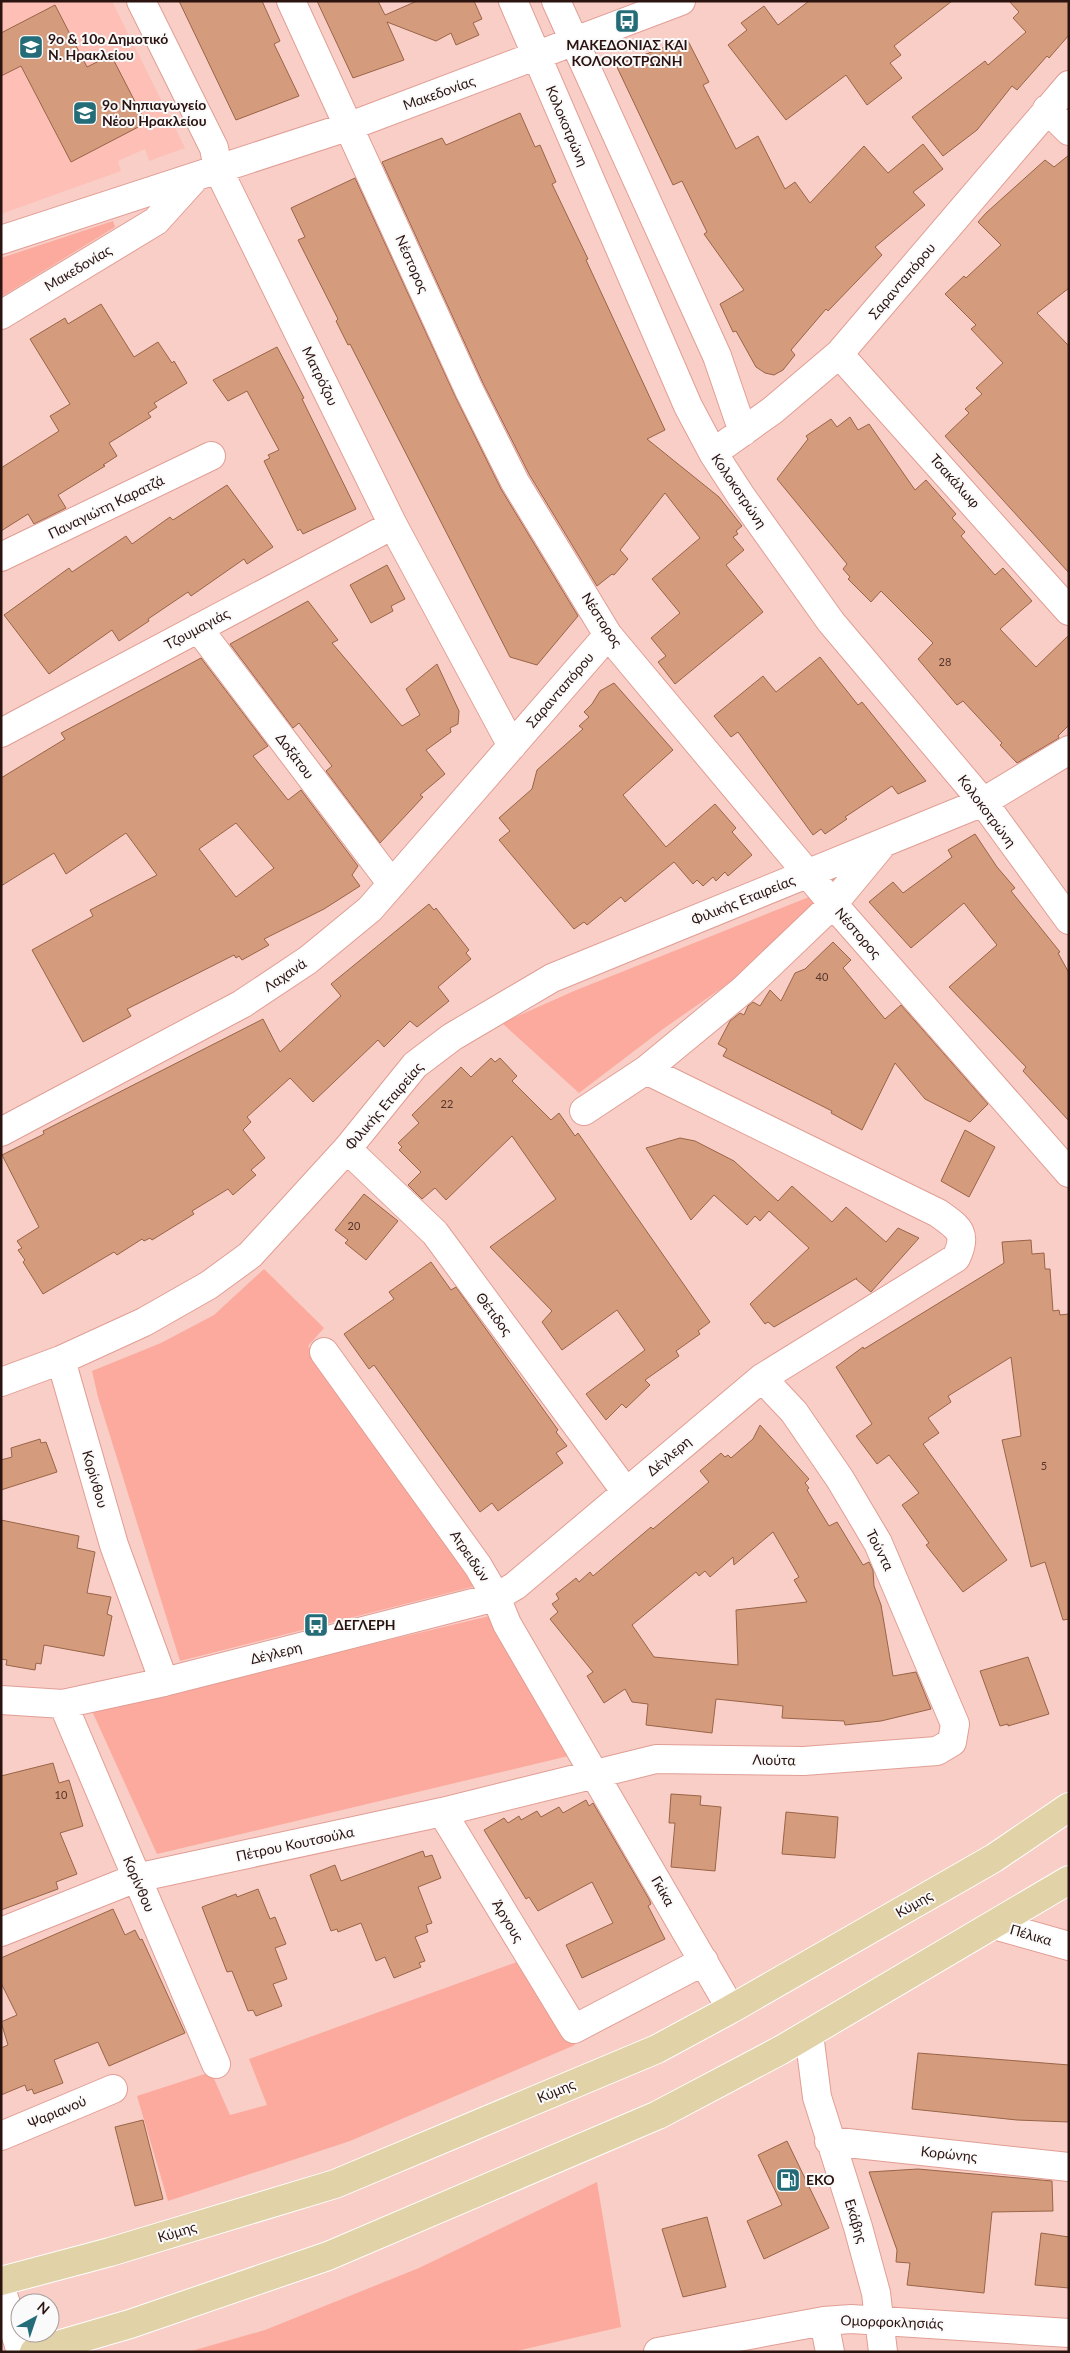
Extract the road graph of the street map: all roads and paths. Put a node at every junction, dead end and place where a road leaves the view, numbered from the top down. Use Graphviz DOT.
graph roads {
  1 [pos="142,1"];
  2 [pos="291,1"];
  3 [pos="513,1"];
  4 [pos="556,1"];
  5 [pos="681,1"];
  6 [pos="574,40"];
  7 [pos="536,55"];
  8 [pos="1069,86"];
  9 [pos="1047,109"];
  10 [pos="350,126"];
  11 [pos="1069,131"];
  12 [pos="206,174"];
  13 [pos="1,240"];
  14 [pos="1,315"];
  15 [pos="839,354"];
  16 [pos="743,432"];
  17 [pos="713,453"];
  18 [pos="211,456"];
  19 [pos="393,525"];
  20 [pos="1,557"];
  21 [pos="1069,611"];
  22 [pos="198,628"];
  23 [pos="608,635"];
  24 [pos="1,733"];
  25 [pos="512,746"];
  26 [pos="1069,750"];
  27 [pos="983,802"];
  28 [pos="883,843"];
  29 [pos="808,874"];
  30 [pos="392,884"];
  31 [pos="833,904"];
  32 [pos="1069,920"];
  33 [pos="646,1070"];
  34 [pos="584,1111"];
  35 [pos="1,1132"];
  36 [pos="346,1149"];
  37 [pos="1069,1173"];
  38 [pos="324,1352"];
  39 [pos="60,1360"];
  40 [pos="762,1378"];
  41 [pos="1,1382"];
  42 [pos="626,1492"];
  43 [pos="496,1597"];
  44 [pos="164,1682"];
  45 [pos="1,1700"];
  46 [pos="63,1704"];
  47 [pos="952,1742"];
  48 [pos="595,1773"];
  49 [pos="1069,1807"];
  50 [pos="442,1812"];
  51 [pos="136,1878"];
  52 [pos="1069,1880"];
  53 [pos="994,1925"];
  54 [pos="1,1932"];
  55 [pos="1069,1946"];
  56 [pos="704,1961"];
  57 [pos="731,2009"];
  58 [pos="809,2034"];
  59 [pos="216,2064"];
  60 [pos="113,2089"];
  61 [pos="1,2136"];
  62 [pos="830,2141"];
  63 [pos="1069,2167"];
  64 [pos="1,2281"];
  65 [pos="1,2288"];
  66 [pos="824,2321"];
  67 [pos="880,2322"];
  68 [pos="1069,2333"];
  69 [pos="21,2352"];
  70 [pos="34,2352"];
  71 [pos="658,2352"];
  72 [pos="830,2352"];
  73 [pos="882,2352"];
  1 -- 12 [label="street, Ματρόζου"];
  2 -- 10 [label="street, Νέστορος"];
  3 -- 7 [label="street, Κολοκοτρώνη"];
  4 -- 6 [label="street"];
  5 -- 6 [label="street, Μακεδονίας"];
  6 -- 7 [label="street, Μακεδονίας"];
  6 -- 16 [label="street"];
  7 -- 10 [label="street, Μακεδονίας"];
  7 -- 17 [label="street, Κολοκοτρώνη"];
  8 -- 9 [label="street, Σαρανταπόρου"];
  9 -- 11 [label="street"];
  9 -- 15 [label="street, Σαρανταπόρου"];
  10 -- 12 [label="street, Μακεδονίας"];
  10 -- 23 [label="street, Νέστορος"];
  12 -- 13 [label="street, Μακεδονίας"];
  12 -- 14 [label="street, Μακεδονίας"];
  12 -- 19 [label="street, Ματρόζου"];
  15 -- 16 [label="street, Σαρανταπόρου"];
  15 -- 21 [label="street, Τσακάλωφ"];
  16 -- 17 [label="street, Σαρανταπόρου"];
  17 -- 27 [label="street, Κολοκοτρώνη"];
  18 -- 20 [label="street, Παναγιώτη Καρατζά"];
  19 -- 22 [label="street, Τζουμαγιάς"];
  19 -- 25 [label="street, Ματρόζου"];
  22 -- 24 [label="street, Τζουμαγιάς"];
  22 -- 30 [label="street, Δοξάτου"];
  23 -- 25 [label="street, Σαρανταπόρου"];
  23 -- 29 [label="street, Νέστορος"];
  25 -- 30 [label="street, Λαχανά"];
  26 -- 27 [label="street, Φιλικής Εταιρείας"];
  27 -- 28 [label="street, Φιλικής Εταιρείας"];
  27 -- 32 [label="street, Κολοκοτρώνη"];
  28 -- 29 [label="street, Φιλικής Εταιρείας"];
  28 -- 31 [label="street, Φιλικής Εταιρείας"];
  29 -- 31 [label="street, Νέστορος"];
  29 -- 36 [label="street, Φιλικής Εταιρείας"];
  30 -- 35 [label="street, Λαχανά"];
  31 -- 33 [label="street, Φιλικής Εταιρείας"];
  31 -- 37 [label="street, Νέστορος"];
  33 -- 34 [label="street, Φιλικής Εταιρείας"];
  33 -- 40 [label="street, Δέγλερη"];
  36 -- 39 [label="street, Φιλικής Εταιρείας"];
  36 -- 42 [label="street, Θέτιδος"];
  38 -- 43 [label="street, Ατρειδών"];
  39 -- 41 [label="street, Φιλικής Εταιρείας"];
  39 -- 44 [label="street, Κορίνθου"];
  40 -- 42 [label="street, Δέγλερη"];
  40 -- 47 [label="street, Τούντα"];
  42 -- 43 [label="street, Δέγλερη"];
  43 -- 44 [label="street, Δέγλερη"];
  43 -- 48 [label="street, Ατρειδών"];
  44 -- 46 [label="street, Δέγλερη"];
  45 -- 46 [label="street, Δέγλερη"];
  46 -- 51 [label="street, Κορίνθου"];
  47 -- 48 [label="street, Λιούτα"];
  48 -- 50 [label="street, Πέτρου Κουτσούλα"];
  48 -- 56 [label="street, Γκίκα"];
  49 -- 57 [label="main road, Κύμης"];
  50 -- 51 [label="street, Πέτρου Κουτσούλα"];
  50 -- 56 [label="street, Άργους"];
  51 -- 54 [label="street, Πέτρου Κουτσούλα"];
  51 -- 59 [label="street, Κορίνθου"];
  52 -- 53 [label="main road"];
  53 -- 55 [label="street, Πέλικα"];
  53 -- 58 [label="main road"];
  56 -- 57 [label="street, Γκίκα"];
  57 -- 64 [label="main road, Κύμης"];
  58 -- 62 [label="street, Εκάβης"];
  58 -- 70 [label="main road"];
  60 -- 61 [label="street, Ψαριανού"];
  62 -- 63 [label="street, Κορώνης"];
  62 -- 67 [label="street, Εκάβης"];
  65 -- 69 [label="street"];
  66 -- 67 [label="street, Ομορφοκλησιάς"];
  66 -- 71 [label="street, Ομορφοκλησιάς"];
  66 -- 72 [label="street"];
  67 -- 68 [label="street, Ομορφοκλησιάς"];
  67 -- 73 [label="street, Εκάβης"];
}
